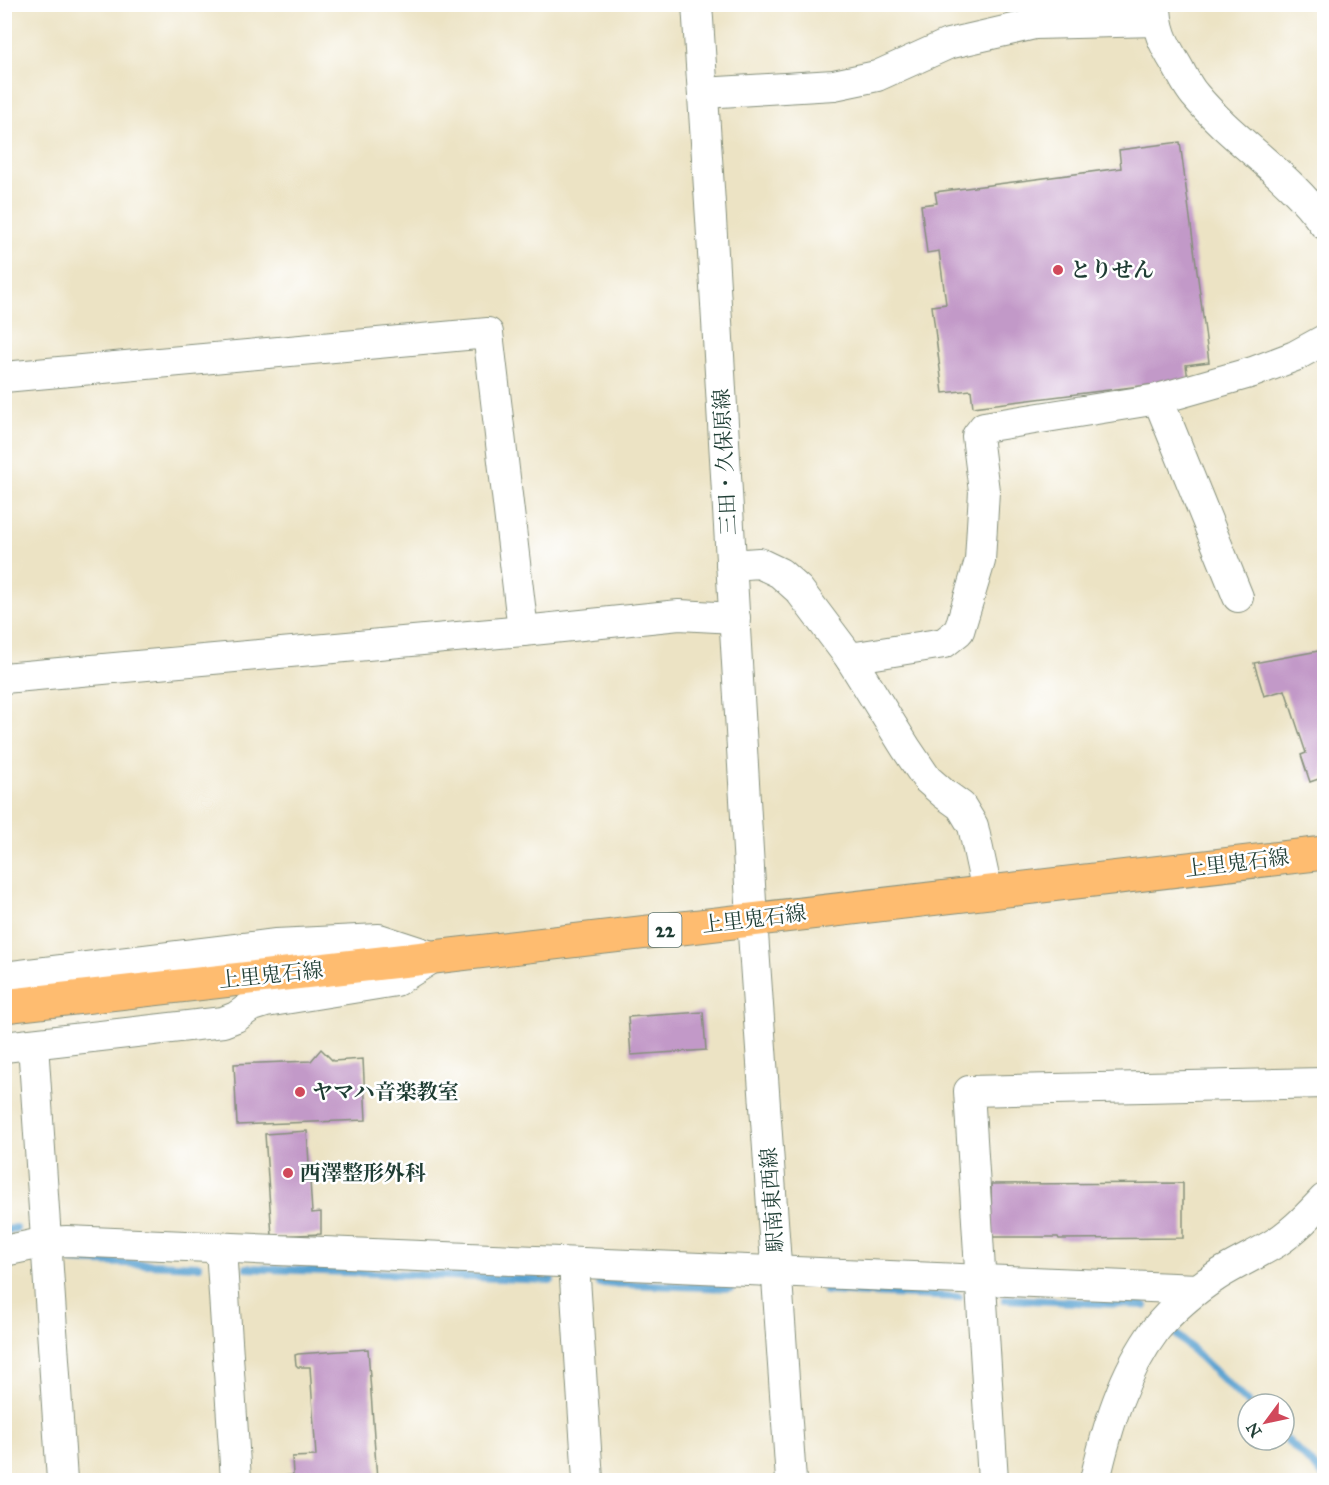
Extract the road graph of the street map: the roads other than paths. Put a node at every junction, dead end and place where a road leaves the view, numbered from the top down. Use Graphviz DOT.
graph roads {
  1 [pos="696,4"];
  2 [pos="1156,13"];
  3 [pos="703,93"];
  4 [pos="1320,211"];
  5 [pos="1324,340"];
  6 [pos="4,377"];
  7 [pos="1158,399"];
  8 [pos="731,565"];
  9 [pos="1238,597"];
  10 [pos="735,618"];
  11 [pos="523,631"];
  12 [pos="850,658"];
  13 [pos="4,678"];
  14 [pos="1324,853"];
  15 [pos="987,891"];
  16 [pos="752,919"];
  17 [pos="434,957"];
  18 [pos="4,977"];
  19 [pos="4,1006"];
  20 [pos="19,1045"];
  21 [pos="1324,1083"];
  22 [pos="1324,1199"];
  23 [pos="47,1242"];
  24 [pos="221,1248"];
  25 [pos="4,1251"];
  26 [pos="574,1263"];
  27 [pos="777,1271"];
  28 [pos="980,1278"];
  29 [pos="1197,1289"];
  30 [pos="62,1480"];
  31 [pos="236,1480"];
  32 [pos="588,1480"];
  33 [pos="791,1480"];
  34 [pos="993,1480"];
  35 [pos="1095,1480"];
  1 -- 3 [label="street, 三田・久保原線"];
  2 -- 3 [label="street"];
  2 -- 4 [label="street"];
  3 -- 8 [label="street, 三田・久保原線"];
  5 -- 7 [label="street"];
  6 -- 11 [label="street"];
  7 -- 9 [label="street"];
  7 -- 12 [label="street"];
  8 -- 10 [label="street, 三田・久保原線"];
  8 -- 12 [label="street"];
  10 -- 11 [label="street"];
  10 -- 16 [label="street, 三田・久保原線"];
  11 -- 13 [label="street"];
  12 -- 15 [label="street"];
  14 -- 15 [label="main road, 上里鬼石線 / 22"];
  15 -- 16 [label="main road, 上里鬼石線 / 22"];
  16 -- 17 [label="main road, 上里鬼石線 / 22"];
  16 -- 27 [label="street, 駅南東西線"];
  17 -- 18 [label="street"];
  17 -- 19 [label="main road, 上里鬼石線 / 22"];
  17 -- 20 [label="street"];
  20 -- 23 [label="street"];
  21 -- 28 [label="street"];
  22 -- 29 [label="street"];
  23 -- 24 [label="street"];
  23 -- 25 [label="street"];
  23 -- 30 [label="street"];
  24 -- 26 [label="street"];
  24 -- 31 [label="street"];
  26 -- 27 [label="street"];
  26 -- 32 [label="street"];
  27 -- 28 [label="street"];
  27 -- 33 [label="street, 駅南東西線"];
  28 -- 29 [label="street"];
  28 -- 34 [label="street"];
  29 -- 35 [label="street"];
}
